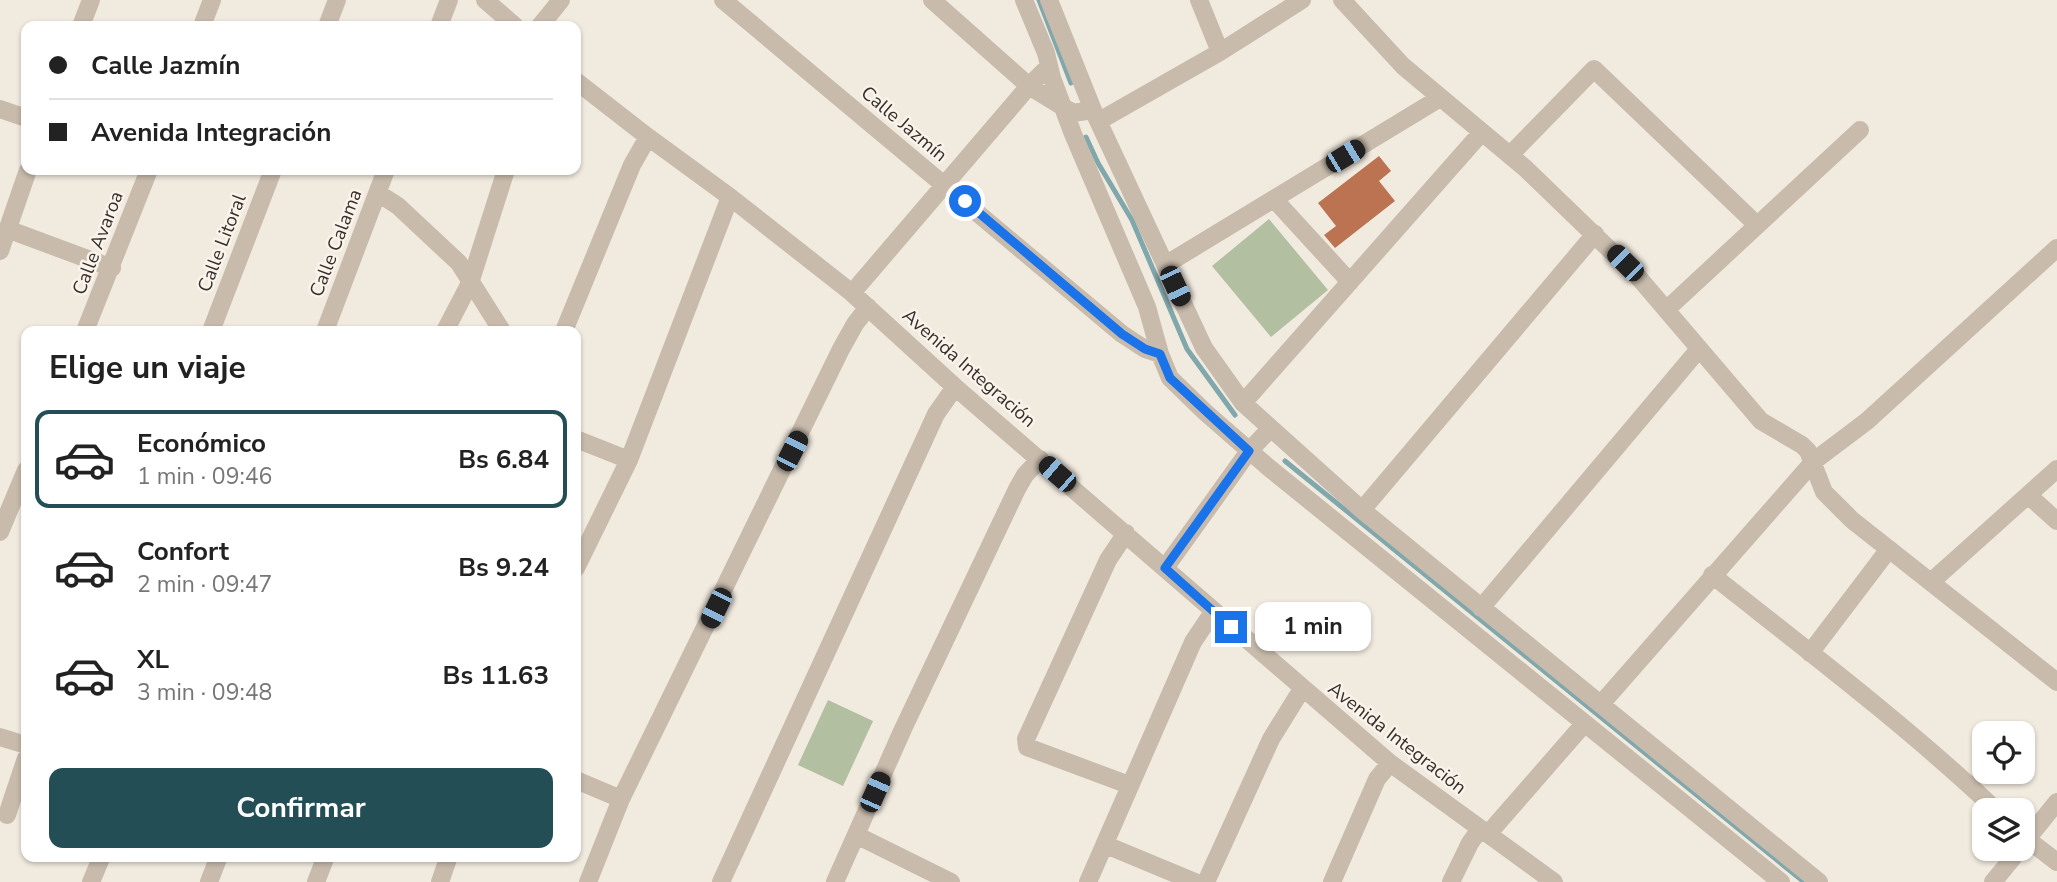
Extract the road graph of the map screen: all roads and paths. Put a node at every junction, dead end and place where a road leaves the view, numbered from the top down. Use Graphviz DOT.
graph roads {
  1 [pos="212,0"];
  2 [pos="337,0"];
  3 [pos="449,0"];
  4 [pos="485,0"];
  5 [pos="561,0"];
  6 [pos="723,0"];
  7 [pos="932,0"];
  8 [pos="1024,0"];
  9 [pos="1049,0"];
  10 [pos="1199,0"];
  11 [pos="1302,0"];
  12 [pos="1342,0"];
  13 [pos="87,1"];
  14 [pos="82,21"];
  15 [pos="204,21"];
  16 [pos="329,21"];
  17 [pos="441,21"];
  18 [pos="509,21"];
  19 [pos="544,21"];
  20 [pos="1220,52"];
  21 [pos="1049,66"];
  22 [pos="581,85"];
  23 [pos="1028,86"];
  24 [pos="1440,99"];
  25 [pos="1063,108"];
  26 [pos="0,109"];
  27 [pos="21,116"];
  28 [pos="1096,116"];
  29 [pos="1860,130"];
  30 [pos="1482,132"];
  31 [pos="648,137"];
  32 [pos="1510,155"];
  33 [pos="26,175"];
  34 [pos="147,175"];
  35 [pos="271,175"];
  36 [pos="384,175"];
  37 [pos="504,175"];
  38 [pos="945,185"];
  39 [pos="378,193"];
  40 [pos="730,197"];
  41 [pos="1274,198"];
  42 [pos="1757,225"];
  43 [pos="7,229"];
  44 [pos="1595,234"];
  45 [pos="2057,248"];
  46 [pos="0,250"];
  47 [pos="1165,265"];
  48 [pos="111,268"];
  49 [pos="1350,282"];
  50 [pos="470,283"];
  51 [pos="852,293"];
  52 [pos="868,307"];
  53 [pos="1666,310"];
  54 [pos="87,326"];
  55 [pos="213,326"];
  56 [pos="327,326"];
  57 [pos="448,326"];
  58 [pos="499,326"];
  59 [pos="566,326"];
  60 [pos="1699,349"];
  61 [pos="1160,354"];
  62 [pos="955,387"];
  63 [pos="1244,403"];
  64 [pos="1271,428"];
  65 [pos="581,441"];
  66 [pos="1249,451"];
  67 [pos="1040,458"];
  68 [pos="629,460"];
  69 [pos="1814,461"];
  70 [pos="2057,469"];
  71 [pos="21,482"];
  72 [pos="2028,495"];
  73 [pos="1362,510"];
  74 [pos="2057,521"];
  75 [pos="0,533"];
  76 [pos="1126,533"];
  77 [pos="1889,549"];
  78 [pos="581,558"];
  79 [pos="1165,568"];
  80 [pos="1712,575"];
  81 [pos="1932,582"];
  82 [pos="1481,608"];
  83 [pos="1213,612"];
  84 [pos="1810,653"];
  85 [pos="2057,682"];
  86 [pos="1302,689"];
  87 [pos="1601,704"];
  88 [pos="1584,724"];
  89 [pos="0,737"];
  90 [pos="21,743"];
  91 [pos="1390,763"];
  92 [pos="21,773"];
  93 [pos="581,782"];
  94 [pos="1129,785"];
  95 [pos="1983,798"];
  96 [pos="621,799"];
  97 [pos="2057,802"];
  98 [pos="7,815"];
  99 [pos="2035,828"];
  100 [pos="1484,831"];
  101 [pos="856,835"];
  102 [pos="1106,845"];
  103 [pos="2035,849"];
  104 [pos="2009,861"];
  105 [pos="99,862"];
  106 [pos="217,862"];
  107 [pos="324,862"];
  108 [pos="448,862"];
  109 [pos="2057,862"];
  110 [pos="91,882"];
  111 [pos="209,882"];
  112 [pos="316,882"];
  113 [pos="440,882"];
  114 [pos="588,882"];
  115 [pos="722,882"];
  116 [pos="835,882"];
  117 [pos="951,882"];
  118 [pos="1088,882"];
  119 [pos="1195,882"];
  120 [pos="1206,882"];
  121 [pos="1332,882"];
  122 [pos="1451,882"];
  123 [pos="1554,882"];
  124 [pos="1781,882"];
  125 [pos="1819,882"];
  126 [pos="1993,882"];
  1 -- 15 [label="street"];
  2 -- 16 [label="street"];
  3 -- 17 [label="street"];
  4 -- 18 [label="street"];
  5 -- 19 [label="street"];
  6 -- 38 [label="street, Calle Jazmín"];
  7 -- 23 [label="street"];
  8 -- 21 [label="street"];
  9 -- 28 [label="street"];
  10 -- 20 [label="street"];
  11 -- 20 [label="street"];
  12 -- 24 [label="street"];
  13 -- 14 [label="street"];
  20 -- 28 [label="street"];
  21 -- 23 [label="street"];
  21 -- 25 [label="street"];
  22 -- 31 [label="street, Avenida Integración"];
  23 -- 25 [label="street"];
  23 -- 38 [label="street"];
  24 -- 30 [label="street"];
  24 -- 41 [label="street"];
  25 -- 28 [label="street"];
  25 -- 61 [label="street"];
  26 -- 27 [label="street"];
  28 -- 47 [label="street"];
  29 -- 42 [label="street"];
  30 -- 32 [label="street"];
  30 -- 49 [label="street"];
  31 -- 40 [label="street, Avenida Integración"];
  31 -- 59 [label="street"];
  32 -- 42 [label="street"];
  32 -- 44 [label="street"];
  33 -- 43 [label="street"];
  34 -- 48 [label="street, Calle Avaroa"];
  35 -- 55 [label="street, Calle Litoral"];
  36 -- 39 [label="street, Calle Calama"];
  37 -- 50 [label="street"];
  38 -- 51 [label="street"];
  38 -- 61 [label="street, Calle Jazmín"];
  39 -- 50 [label="street"];
  39 -- 56 [label="street, Calle Calama"];
  40 -- 51 [label="street, Avenida Integración"];
  40 -- 68 [label="street"];
  41 -- 47 [label="street"];
  41 -- 49 [label="street"];
  42 -- 53 [label="street"];
  43 -- 46 [label="street"];
  43 -- 48 [label="street"];
  44 -- 53 [label="street"];
  44 -- 73 [label="street"];
  45 -- 69 [label="street"];
  47 -- 63 [label="street"];
  48 -- 54 [label="street, Calle Avaroa"];
  49 -- 63 [label="street"];
  50 -- 57 [label="street"];
  50 -- 58 [label="street"];
  51 -- 52 [label="street, Avenida Integración"];
  52 -- 62 [label="street, Avenida Integración"];
  52 -- 96 [label="street"];
  53 -- 60 [label="street"];
  60 -- 69 [label="street"];
  60 -- 82 [label="street"];
  61 -- 66 [label="street"];
  62 -- 67 [label="street, Avenida Integración"];
  62 -- 115 [label="street"];
  63 -- 64 [label="street"];
  64 -- 66 [label="street"];
  64 -- 73 [label="street"];
  65 -- 68 [label="street"];
  66 -- 79 [label="street"];
  66 -- 88 [label="street"];
  67 -- 76 [label="street, Avenida Integración"];
  67 -- 101 [label="street"];
  68 -- 78 [label="street"];
  69 -- 77 [label="street"];
  69 -- 80 [label="street"];
  70 -- 72 [label="street"];
  71 -- 75 [label="street"];
  72 -- 74 [label="street"];
  72 -- 81 [label="street"];
  73 -- 82 [label="street"];
  76 -- 79 [label="street, Avenida Integración"];
  76 -- 94 [label="street"];
  77 -- 81 [label="street"];
  77 -- 84 [label="street"];
  79 -- 83 [label="street, Avenida Integración"];
  80 -- 84 [label="street"];
  80 -- 87 [label="street"];
  81 -- 85 [label="street"];
  82 -- 87 [label="street"];
  83 -- 86 [label="street, Avenida Integración"];
  83 -- 94 [label="street"];
  84 -- 95 [label="street"];
  86 -- 91 [label="street, Avenida Integración"];
  86 -- 120 [label="street"];
  87 -- 125 [label="street"];
  88 -- 100 [label="street"];
  88 -- 124 [label="street"];
  89 -- 90 [label="street"];
  91 -- 100 [label="street, Avenida Integración"];
  91 -- 121 [label="street"];
  92 -- 98 [label="street"];
  93 -- 96 [label="street"];
  94 -- 102 [label="street"];
  96 -- 114 [label="street"];
  97 -- 99 [label="street"];
  100 -- 122 [label="street"];
  100 -- 123 [label="street, Avenida Integración"];
  101 -- 116 [label="street"];
  101 -- 117 [label="street"];
  102 -- 118 [label="street"];
  102 -- 119 [label="street"];
  103 -- 109 [label="street"];
  104 -- 126 [label="street"];
  105 -- 110 [label="street"];
  106 -- 111 [label="street"];
  107 -- 112 [label="street"];
  108 -- 113 [label="street"];
}
